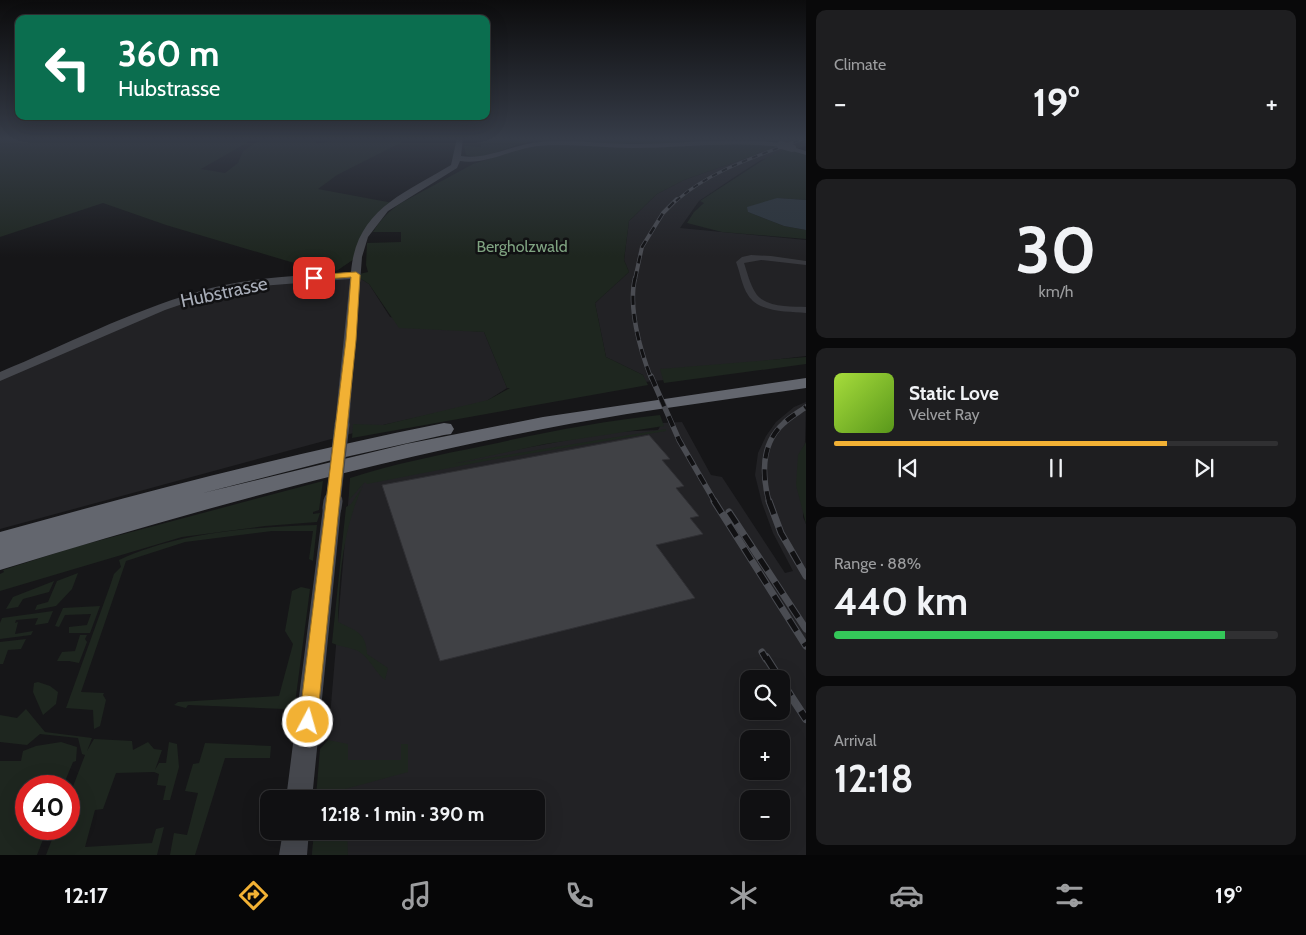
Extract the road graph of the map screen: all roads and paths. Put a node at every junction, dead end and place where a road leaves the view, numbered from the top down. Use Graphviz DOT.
graph roads {
  1 [pos="435,178"];
  2 [pos="806,262"];
  3 [pos="356,275"];
  4 [pos="806,310"];
  5 [pos="806,370"];
  6 [pos="0,376"];
  7 [pos="806,383"];
  8 [pos="0,542"];
  9 [pos="0,560"];
  10 [pos="300,790"];
  11 [pos="295,840"];
  12 [pos="293,855"];
  1 -- 3 [label="street"];
  2 -- 4 [label="street"];
  3 -- 6 [label="street, Hubstrasse"];
  3 -- 10 [label="street, bridge"];
  5 -- 8 [label="highway"];
  7 -- 9 [label="highway"];
  11 -- 12 [label="street"];
}
